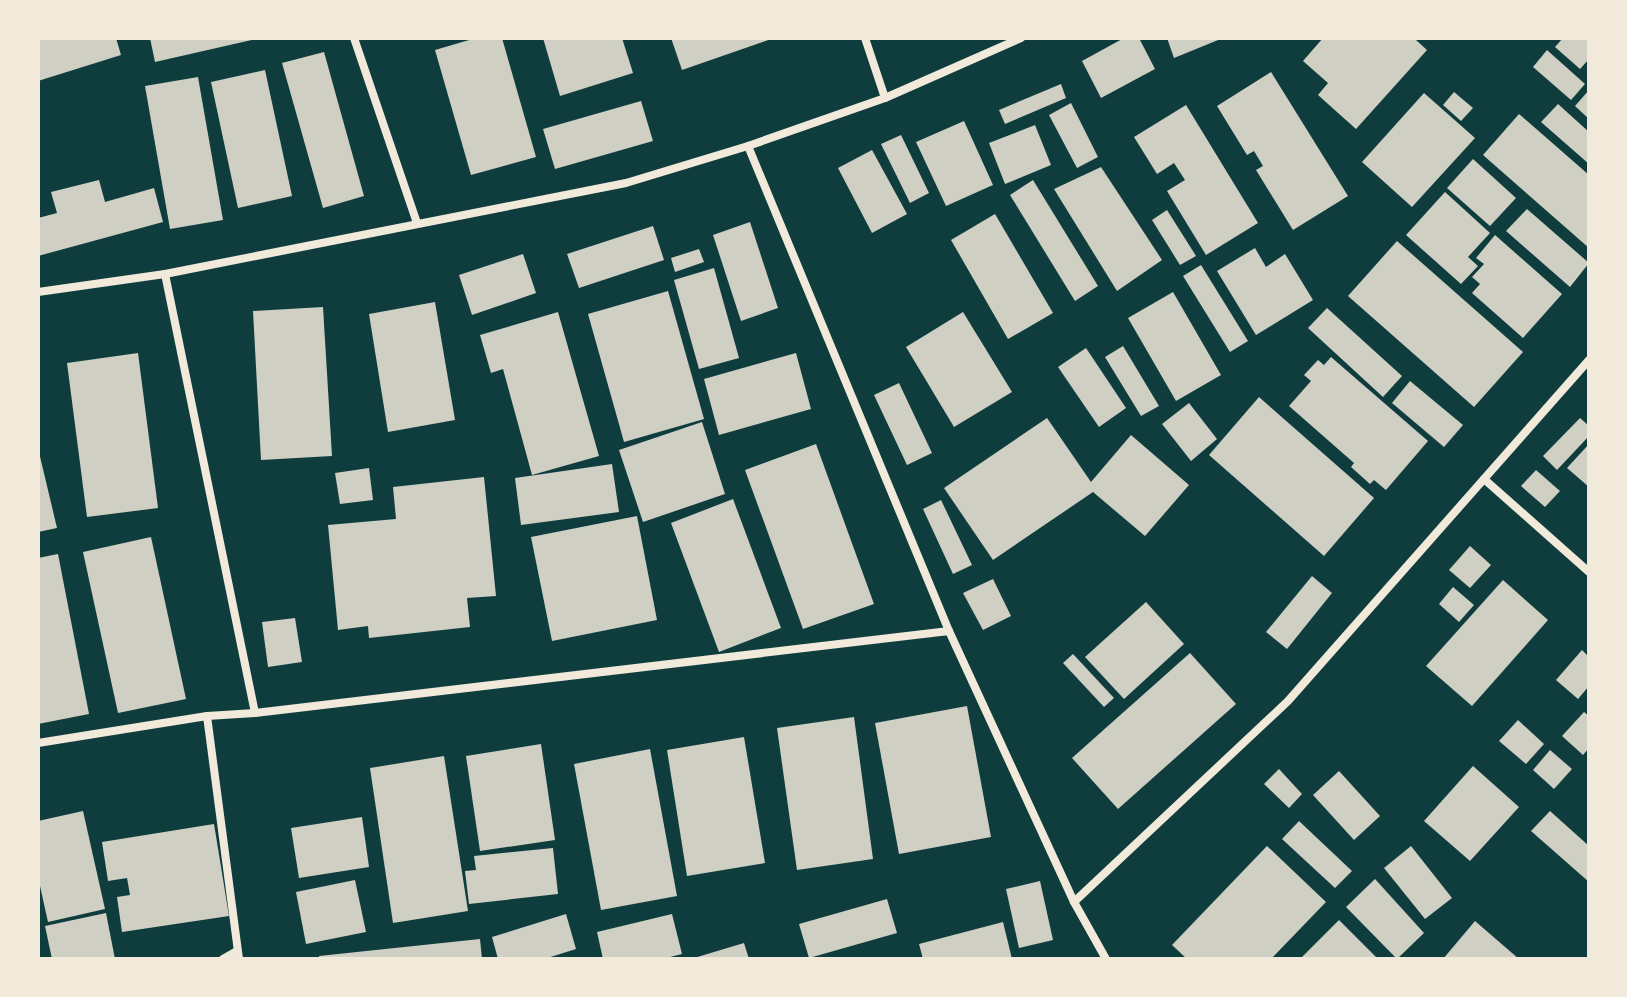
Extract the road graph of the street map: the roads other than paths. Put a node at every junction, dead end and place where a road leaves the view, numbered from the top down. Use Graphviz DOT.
graph roads {
  1 [pos="354,38"];
  2 [pos="865,38"];
  3 [pos="1021,38"];
  4 [pos="885,98"];
  5 [pos="748,146"];
  6 [pos="417,223"];
  7 [pos="165,274"];
  8 [pos="38,292"];
  9 [pos="1589,360"];
  10 [pos="1484,479"];
  11 [pos="1589,572"];
  12 [pos="949,631"];
  13 [pos="255,713"];
  14 [pos="207,716"];
  15 [pos="38,743"];
  16 [pos="1074,902"];
  17 [pos="238,955"];
  18 [pos="223,959"];
  19 [pos="1106,959"];
  1 -- 6 [label="street"];
  2 -- 4 [label="street"];
  3 -- 4 [label="street"];
  4 -- 5 [label="street"];
  5 -- 6 [label="street"];
  5 -- 12 [label="street"];
  6 -- 7 [label="street"];
  7 -- 8 [label="street"];
  7 -- 13 [label="street"];
  9 -- 10 [label="street"];
  10 -- 11 [label="street"];
  10 -- 16 [label="street"];
  12 -- 13 [label="street"];
  12 -- 16 [label="street"];
  13 -- 14 [label="street"];
  14 -- 15 [label="street"];
  14 -- 17 [label="street"];
  16 -- 19 [label="street"];
  17 -- 18 [label="street"];
}
